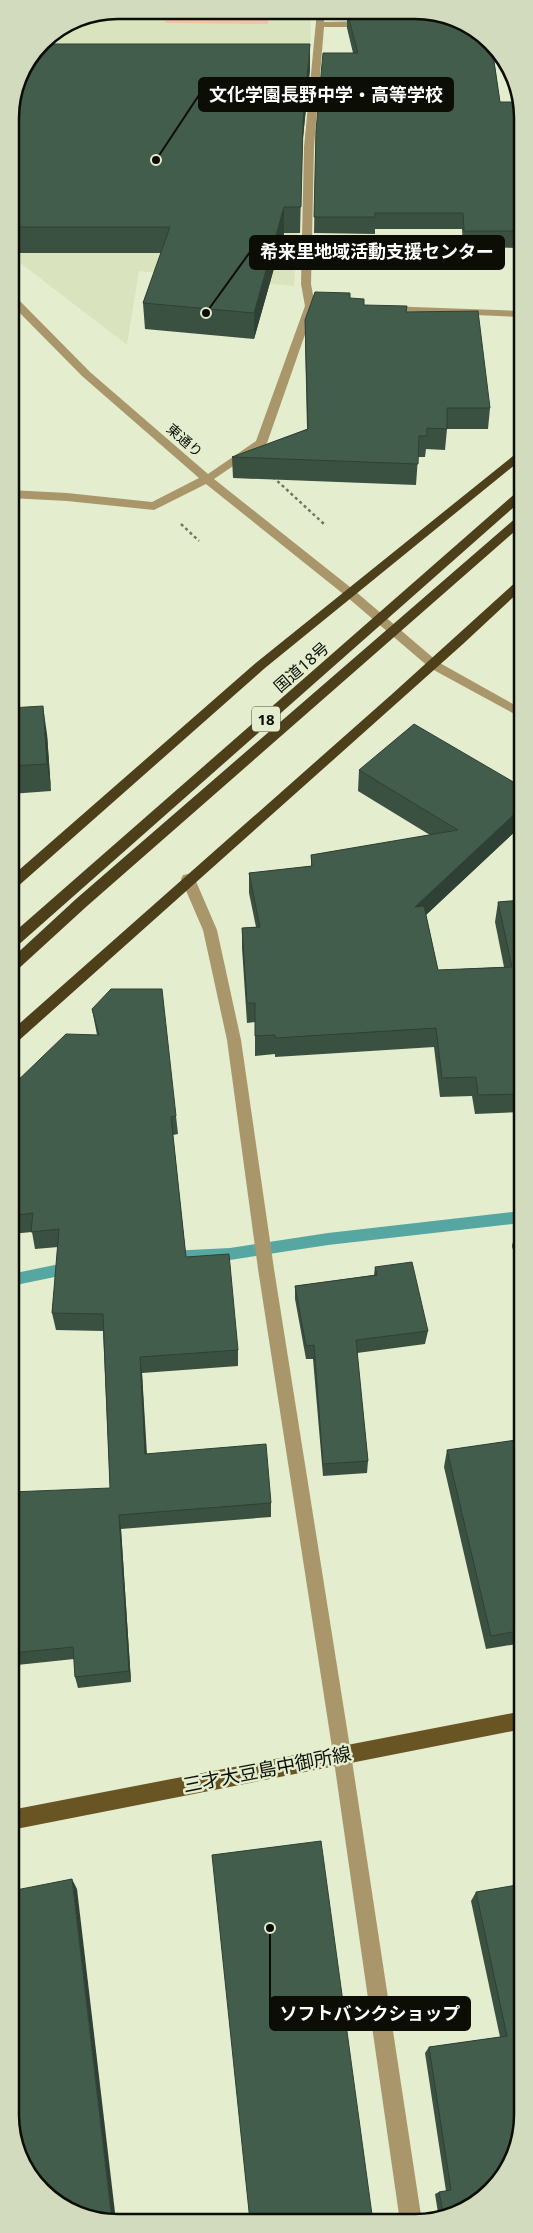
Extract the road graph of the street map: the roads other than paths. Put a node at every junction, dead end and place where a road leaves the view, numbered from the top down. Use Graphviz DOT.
graph roads {
  1 [pos="320,19"];
  2 [pos="377,24"];
  3 [pos="319,25"];
  4 [pos="19,306"];
  5 [pos="377,308"];
  6 [pos="514,314"];
  7 [pos="514,461"];
  8 [pos="207,479"];
  9 [pos="19,494"];
  10 [pos="514,501"];
  11 [pos="514,525"];
  12 [pos="514,590"];
  13 [pos="351,594"];
  14 [pos="434,665"];
  15 [pos="514,710"];
  16 [pos="19,876"];
  17 [pos="188,879"];
  18 [pos="19,935"];
  19 [pos="19,960"];
  20 [pos="19,1031"];
  21 [pos="514,1722"];
  22 [pos="342,1754"];
  23 [pos="19,1818"];
  24 [pos="410,2214"];
  1 -- 3 [label="street"];
  2 -- 3 [label="street"];
  3 -- 8 [label="street"];
  4 -- 8 [label="street, 東通り"];
  5 -- 6 [label="street"];
  7 -- 13 [label="highway"];
  8 -- 9 [label="street"];
  8 -- 13 [label="street, 東通り"];
  10 -- 18 [label="highway, 国道18号 / 18"];
  11 -- 19 [label="highway, 国道18号 / 18"];
  12 -- 14 [label="highway"];
  13 -- 14 [label="street, 東通り"];
  13 -- 16 [label="highway"];
  14 -- 15 [label="street, 東通り"];
  14 -- 17 [label="highway"];
  17 -- 20 [label="highway"];
  17 -- 22 [label="street"];
  21 -- 22 [label="main road, 三才大豆島中御所線"];
  22 -- 23 [label="main road, 三才大豆島中御所線"];
  22 -- 24 [label="street"];
}
